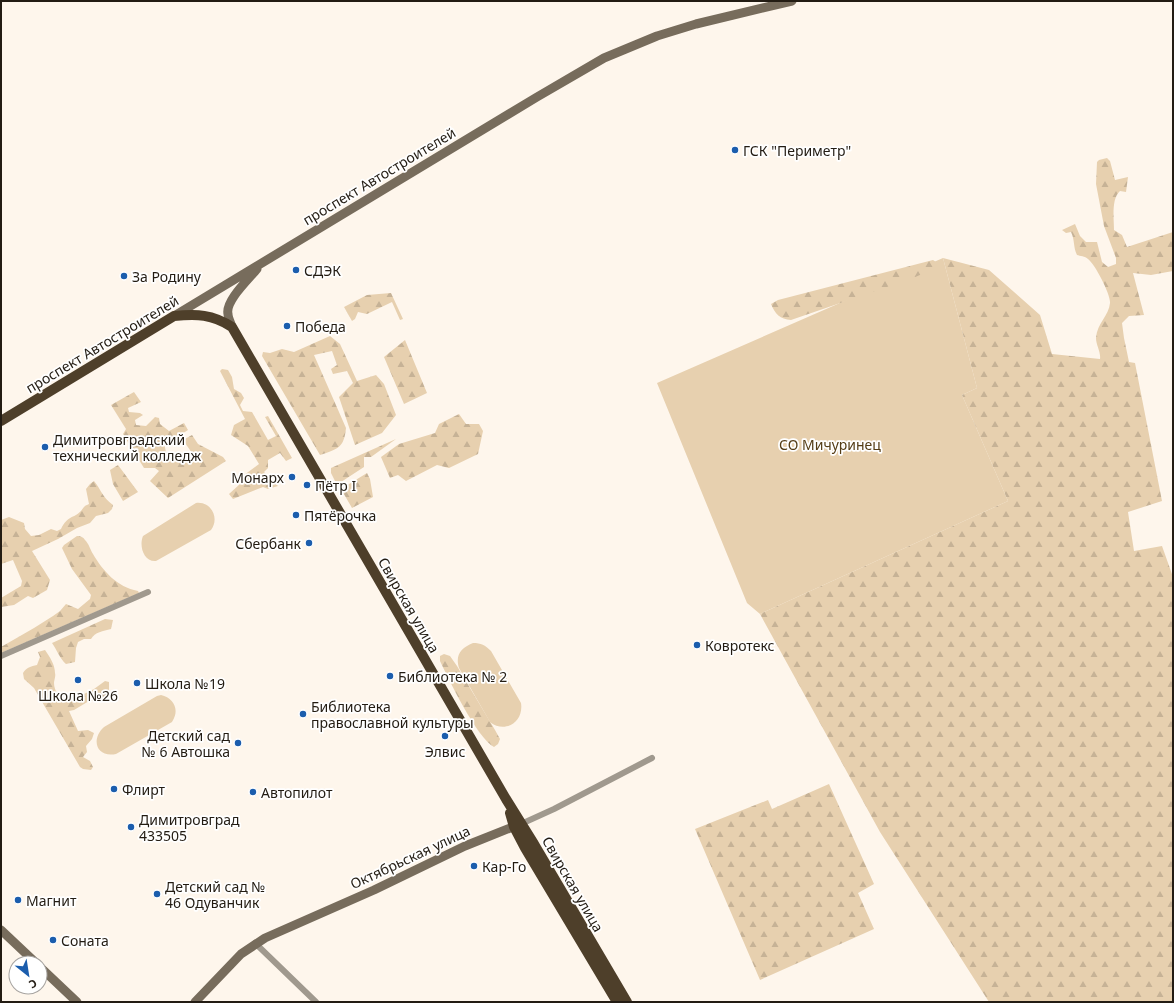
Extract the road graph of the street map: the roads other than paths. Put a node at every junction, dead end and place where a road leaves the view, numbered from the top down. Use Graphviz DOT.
graph roads {
  1 [pos="792,1"];
  2 [pos="261,263"];
  3 [pos="174,316"];
  4 [pos="232,327"];
  5 [pos="1,421"];
  6 [pos="148,592"];
  7 [pos="1,656"];
  8 [pos="652,758"];
  9 [pos="518,825"];
  10 [pos="1,930"];
  11 [pos="255,943"];
  12 [pos="28,955"];
  13 [pos="48,975"];
  14 [pos="77,1002"];
  15 [pos="195,1002"];
  16 [pos="316,1002"];
  17 [pos="617,1002"];
  18 [pos="627,1002"];
  1 -- 2 [label="main road, проспект Автостроителей"];
  2 -- 3 [label="main road, проспект Автостроителей"];
  2 -- 4 [label="main road, Свирская улица"];
  3 -- 4 [label="highway"];
  3 -- 5 [label="highway, проспект Автостроителей"];
  4 -- 9 [label="highway, Свирская улица"];
  6 -- 7 [label="street"];
  8 -- 9 [label="street, Октябрьская улица"];
  9 -- 11 [label="main road, Октябрьская улица"];
  9 -- 17 [label="highway, Свирская улица"];
  9 -- 18 [label="highway, Свирская улица"];
  10 -- 12 [label="main road"];
  11 -- 15 [label="main road, Октябрьская улица"];
  11 -- 16 [label="street"];
  13 -- 14 [label="main road"];
}
